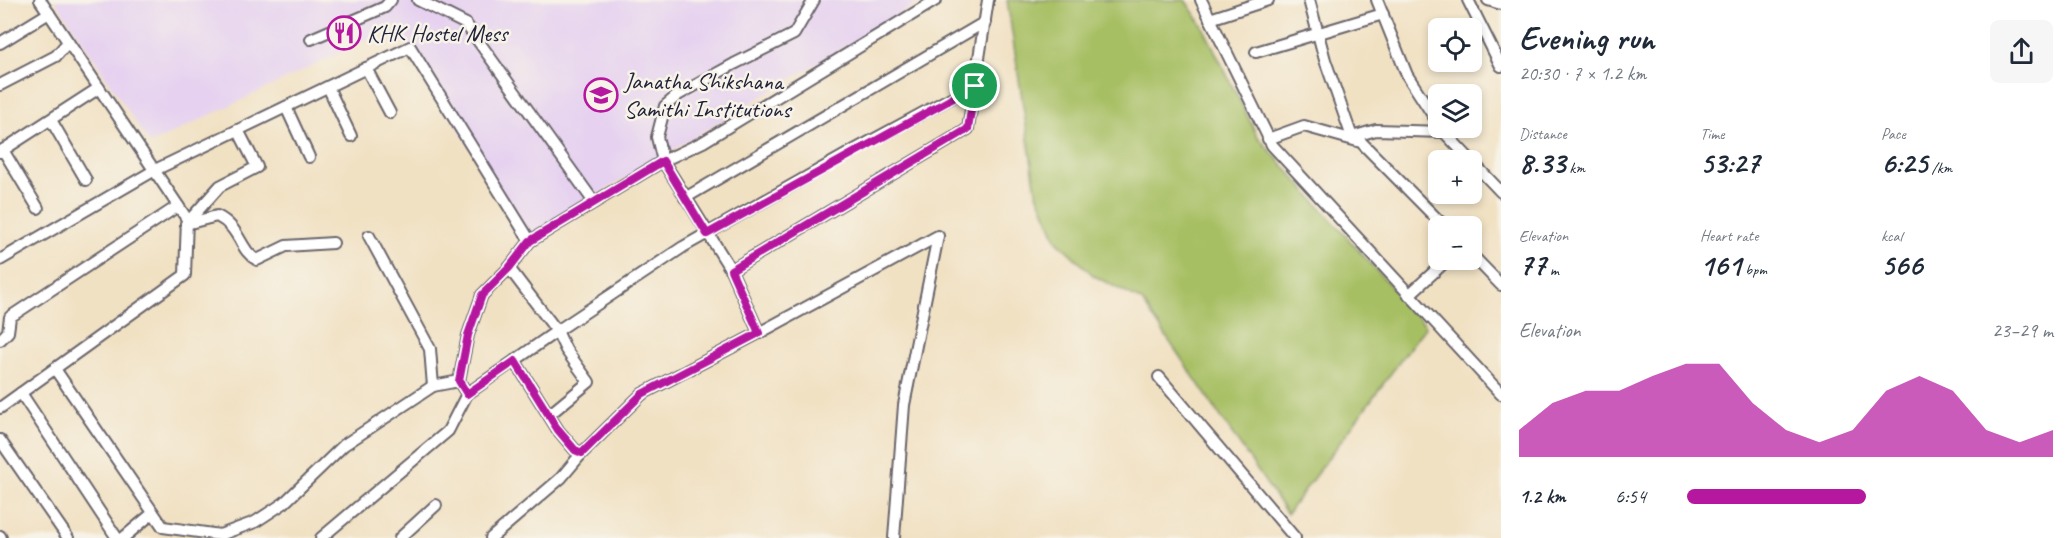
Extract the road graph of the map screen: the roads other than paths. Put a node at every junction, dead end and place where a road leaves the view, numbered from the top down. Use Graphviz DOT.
graph roads {
  1 [pos="40,0"];
  2 [pos="390,0"];
  3 [pos="418,0"];
  4 [pos="814,0"];
  5 [pos="936,0"];
  6 [pos="988,0"];
  7 [pos="1201,0"];
  8 [pos="1268,0"];
  9 [pos="1309,0"];
  10 [pos="1377,0"];
  11 [pos="1468,0"];
  12 [pos="1488,0"];
  13 [pos="1501,4"];
  14 [pos="49,13"];
  15 [pos="1383,14"];
  16 [pos="1210,19"];
  17 [pos="985,22"];
  18 [pos="1318,33"];
  19 [pos="311,39"];
  20 [pos="68,42"];
  21 [pos="0,43"];
  22 [pos="1256,52"];
  23 [pos="1501,66"];
  24 [pos="366,68"];
  25 [pos="0,85"];
  26 [pos="975,86"];
  27 [pos="328,87"];
  28 [pos="99,88"];
  29 [pos="286,107"];
  30 [pos="1428,108"];
  31 [pos="390,113"];
  32 [pos="51,120"];
  33 [pos="1428,128"];
  34 [pos="238,130"];
  35 [pos="351,136"];
  36 [pos="1352,137"];
  37 [pos="1450,138"];
  38 [pos="1268,139"];
  39 [pos="1,151"];
  40 [pos="309,157"];
  41 [pos="663,161"];
  42 [pos="155,170"];
  43 [pos="1501,173"];
  44 [pos="86,180"];
  45 [pos="1492,182"];
  46 [pos="1501,192"];
  47 [pos="685,198"];
  48 [pos="594,202"];
  49 [pos="178,206"];
  50 [pos="38,208"];
  51 [pos="1434,216"];
  52 [pos="186,224"];
  53 [pos="707,234"];
  54 [pos="369,236"];
  55 [pos="530,241"];
  56 [pos="333,243"];
  57 [pos="0,260"];
  58 [pos="1482,265"];
  59 [pos="509,268"];
  60 [pos="731,270"];
  61 [pos="1436,270"];
  62 [pos="1501,285"];
  63 [pos="1409,295"];
  64 [pos="4,324"];
  65 [pos="557,331"];
  66 [pos="759,333"];
  67 [pos="0,340"];
  68 [pos="515,361"];
  69 [pos="55,369"];
  70 [pos="1160,377"];
  71 [pos="459,381"];
  72 [pos="434,386"];
  73 [pos="21,393"];
  74 [pos="1501,393"];
  75 [pos="467,394"];
  76 [pos="0,408"];
  77 [pos="550,414"];
  78 [pos="0,440"];
  79 [pos="582,453"];
  80 [pos="436,505"];
  81 [pos="153,513"];
  82 [pos="68,538"];
  83 [pos="117,538"];
  84 [pos="123,538"];
  85 [pos="321,538"];
  86 [pos="400,538"];
  87 [pos="491,538"];
  88 [pos="894,538"];
  89 [pos="1295,538"];
  1 -- 14 [label="street"];
  2 -- 19 [label="street"];
  3 -- 48 [label="street"];
  4 -- 41 [label="street"];
  5 -- 41 [label="street"];
  6 -- 17 [label="street"];
  7 -- 16 [label="street"];
  8 -- 16 [label="street"];
  9 -- 18 [label="street"];
  10 -- 15 [label="street"];
  11 -- 23 [label="street"];
  12 -- 13 [label="street"];
  14 -- 20 [label="street"];
  14 -- 21 [label="street"];
  15 -- 18 [label="street"];
  15 -- 30 [label="street"];
  16 -- 38 [label="street"];
  17 -- 26 [label="street"];
  17 -- 47 [label="street"];
  18 -- 22 [label="street"];
  18 -- 36 [label="street"];
  20 -- 25 [label="street"];
  20 -- 28 [label="street"];
  24 -- 27 [label="street"];
  24 -- 31 [label="street"];
  24 -- 55 [label="street"];
  26 -- 53 [label="street"];
  26 -- 60 [label="street"];
  27 -- 29 [label="street"];
  27 -- 35 [label="street"];
  28 -- 32 [label="street"];
  28 -- 42 [label="street"];
  29 -- 34 [label="street"];
  29 -- 40 [label="street"];
  32 -- 39 [label="street"];
  32 -- 44 [label="street"];
  33 -- 36 [label="street"];
  34 -- 42 [label="street"];
  34 -- 52 [label="street"];
  36 -- 38 [label="street"];
  36 -- 51 [label="street"];
  37 -- 45 [label="street"];
  38 -- 63 [label="street"];
  39 -- 50 [label="street"];
  41 -- 47 [label="street"];
  41 -- 48 [label="street"];
  42 -- 49 [label="street"];
  42 -- 57 [label="street"];
  43 -- 45 [label="street"];
  45 -- 46 [label="street"];
  47 -- 53 [label="street"];
  48 -- 55 [label="street"];
  49 -- 52 [label="street"];
  49 -- 64 [label="street"];
  52 -- 56 [label="street"];
  52 -- 69 [label="street"];
  53 -- 60 [label="street"];
  53 -- 65 [label="street"];
  54 -- 72 [label="street"];
  55 -- 59 [label="street"];
  58 -- 62 [label="street"];
  59 -- 65 [label="street"];
  59 -- 71 [label="street"];
  60 -- 66 [label="street"];
  61 -- 63 [label="street"];
  63 -- 74 [label="street"];
  64 -- 67 [label="street"];
  65 -- 68 [label="street"];
  65 -- 77 [label="street"];
  66 -- 79 [label="street"];
  66 -- 88 [label="street"];
  68 -- 75 [label="street"];
  68 -- 77 [label="street"];
  69 -- 73 [label="street"];
  69 -- 81 [label="street"];
  70 -- 89 [label="street"];
  71 -- 72 [label="street"];
  71 -- 75 [label="street"];
  72 -- 81 [label="street"];
  73 -- 76 [label="street"];
  73 -- 83 [label="street"];
  75 -- 85 [label="street"];
  77 -- 79 [label="street"];
  78 -- 82 [label="street"];
  79 -- 87 [label="street"];
  80 -- 86 [label="street"];
  81 -- 84 [label="street"];
}
